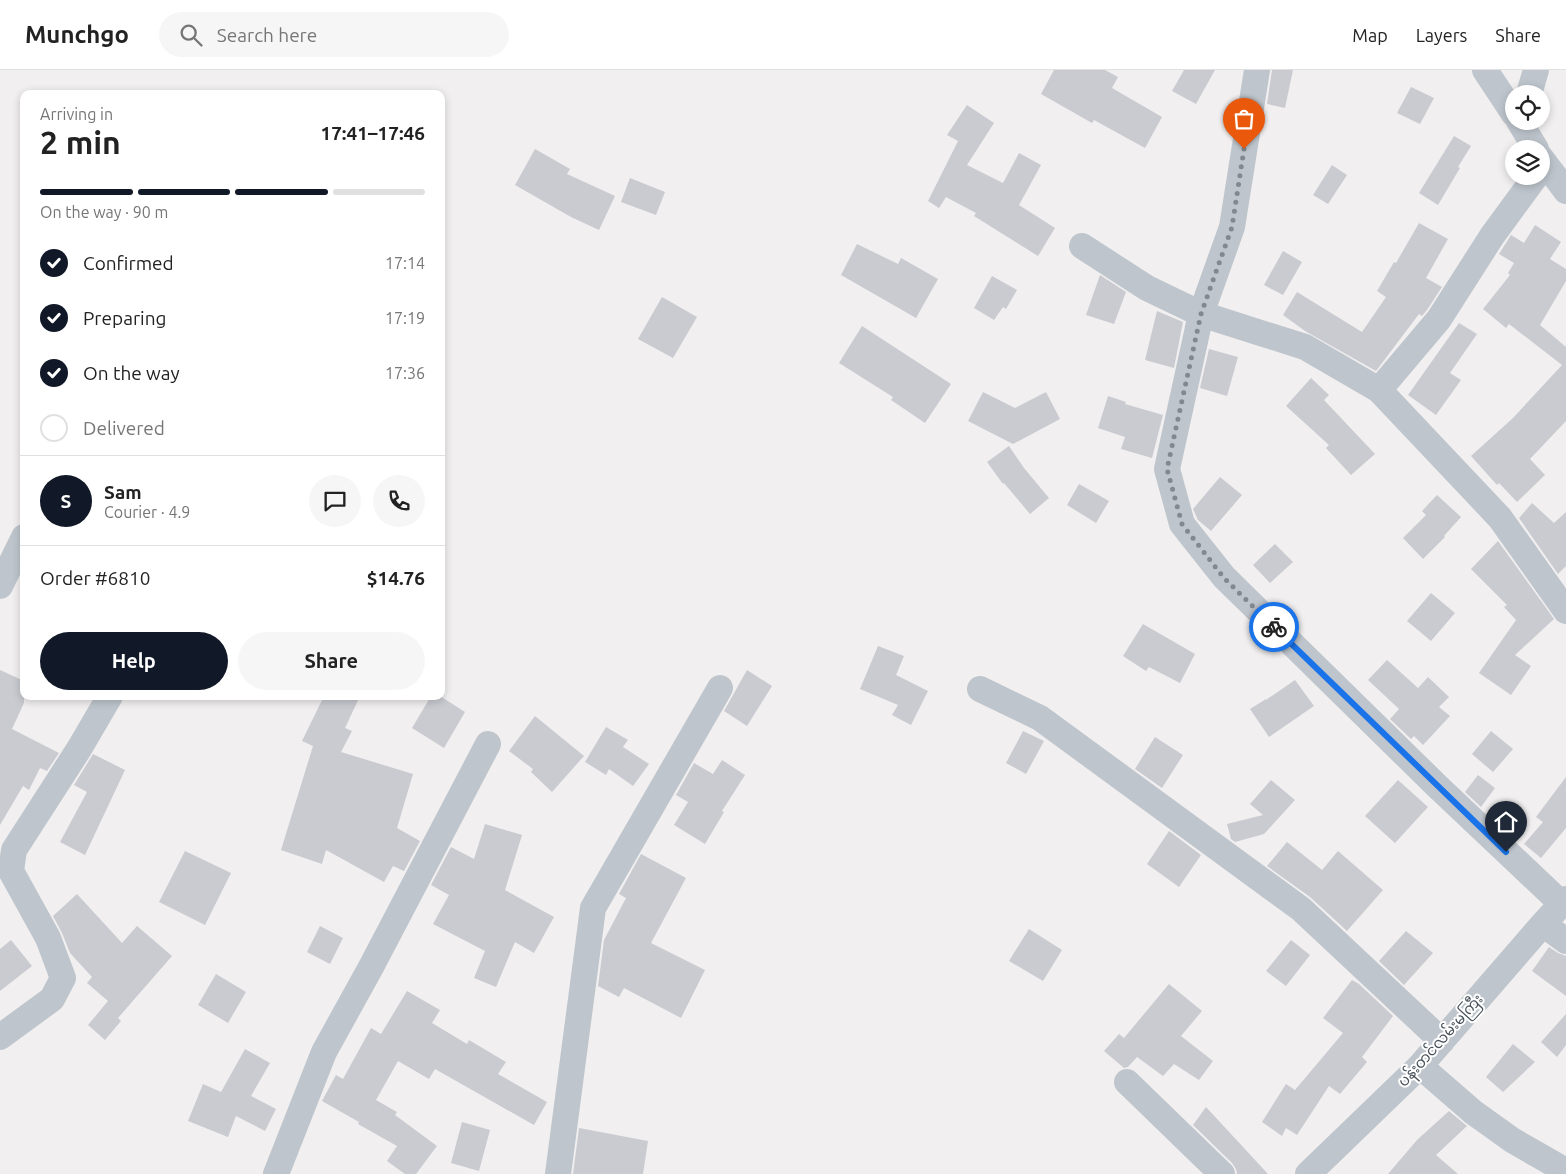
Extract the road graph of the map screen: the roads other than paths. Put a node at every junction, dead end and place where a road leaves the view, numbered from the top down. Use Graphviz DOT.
graph roads {
  1 [pos="1257,70"];
  2 [pos="1485,70"];
  3 [pos="1536,70"];
  4 [pos="1532,85"];
  5 [pos="1505,100"];
  6 [pos="1550,174"];
  7 [pos="1526,185"];
  8 [pos="1566,191"];
  9 [pos="1082,246"];
  10 [pos="1201,314"];
  11 [pos="1379,390"];
  12 [pos="20,545"];
  13 [pos="0,586"];
  14 [pos="1562,595"];
  15 [pos="720,688"];
  16 [pos="980,690"];
  17 [pos="108,700"];
  18 [pos="488,744"];
  19 [pos="1564,902"];
  20 [pos="1543,924"];
  21 [pos="1566,942"];
  22 [pos="0,1037"];
  23 [pos="1442,1041"];
  24 [pos="1420,1066"];
  25 [pos="1127,1082"];
  26 [pos="1566,1171"];
  27 [pos="276,1174"];
  28 [pos="558,1174"];
  29 [pos="1222,1174"];
  30 [pos="1308,1174"];
  1 -- 10 [label="street"];
  2 -- 5 [label="street"];
  3 -- 4 [label="street"];
  6 -- 8 [label="street"];
  7 -- 11 [label="street"];
  9 -- 10 [label="street"];
  10 -- 11 [label="street"];
  10 -- 19 [label="street"];
  11 -- 14 [label="street"];
  12 -- 13 [label="street"];
  15 -- 28 [label="street"];
  16 -- 23 [label="street"];
  17 -- 22 [label="street"];
  18 -- 27 [label="street"];
  19 -- 20 [label="street, ပန်းတင်လမ်းမကြီး"];
  20 -- 21 [label="street"];
  20 -- 23 [label="street, ပန်းတင်လမ်းမကြီး"];
  23 -- 24 [label="street, ပန်းတင်လမ်းမကြီး"];
  24 -- 26 [label="street"];
  24 -- 30 [label="street, ပန်းတင်လမ်းမကြီး"];
  25 -- 29 [label="street"];
}
